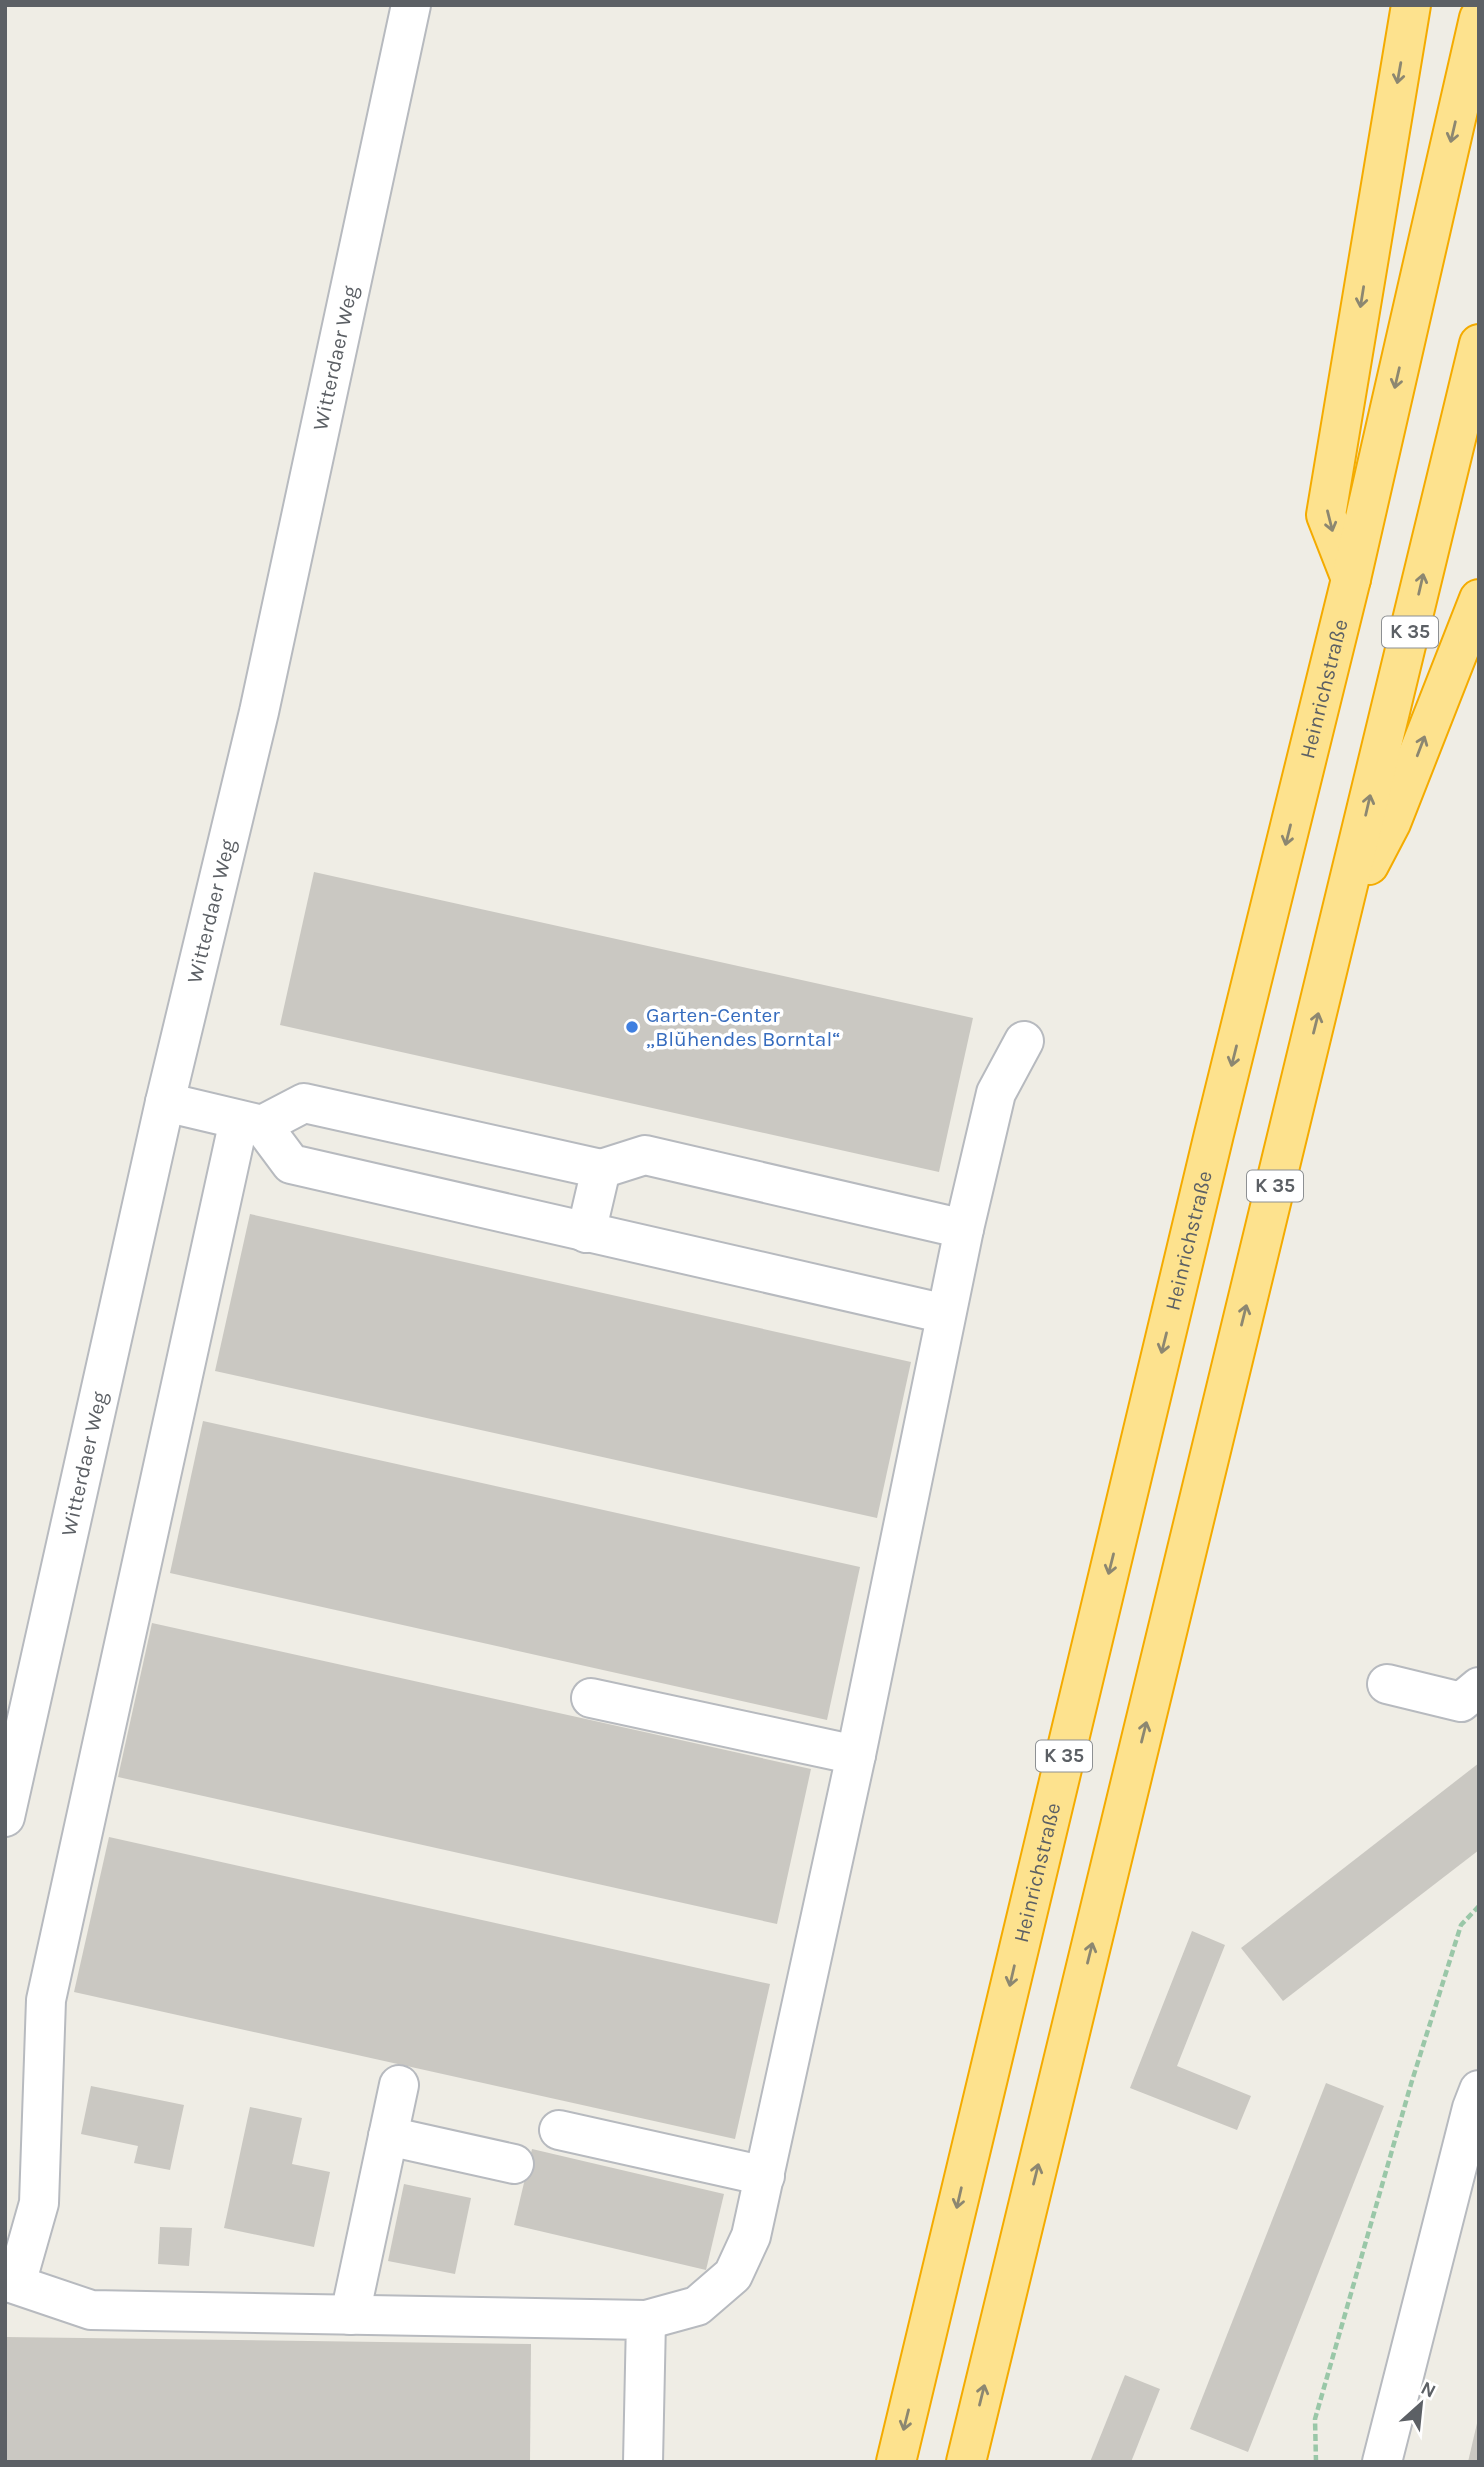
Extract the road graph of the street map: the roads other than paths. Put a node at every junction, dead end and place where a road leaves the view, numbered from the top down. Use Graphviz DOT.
graph roads {
  1 [pos="411,5"];
  2 [pos="1410,5"];
  3 [pos="1479,18"];
  4 [pos="1479,344"];
  5 [pos="1351,579"];
  6 [pos="1479,599"];
  7 [pos="1341,919"];
  8 [pos="1024,1041"];
  9 [pos="165,1102"];
  10 [pos="250,1123"];
  11 [pos="601,1169"];
  12 [pos="964,1229"];
  13 [pos="586,1233"];
  14 [pos="946,1314"];
  15 [pos="1387,1684"];
  16 [pos="1479,1687"];
  17 [pos="591,1699"];
  18 [pos="856,1755"];
  19 [pos="5,1817"];
  20 [pos="399,2085"];
  21 [pos="1479,2090"];
  22 [pos="559,2130"];
  23 [pos="388,2136"];
  24 [pos="513,2164"];
  25 [pos="765,2176"];
  26 [pos="11,2283"];
  27 [pos="350,2315"];
  28 [pos="646,2320"];
  29 [pos="642,2462"];
  30 [pos="896,2462"];
  31 [pos="966,2462"];
  32 [pos="1382,2462"];
  1 -- 9 [label="street, Witterdaer Weg"];
  2 -- 5 [label="highway, one-way"];
  3 -- 5 [label="highway, Heinrichstraße / K 35, one-way"];
  7 -- 4 [label="highway, K 35, one-way"];
  5 -- 30 [label="highway, Heinrichstraße / K 35, one-way"];
  7 -- 6 [label="highway, one-way"];
  31 -- 7 [label="highway, K 35, one-way"];
  8 -- 12 [label="street"];
  9 -- 10 [label="street"];
  9 -- 19 [label="street, Witterdaer Weg"];
  10 -- 11 [label="street"];
  10 -- 13 [label="street"];
  10 -- 26 [label="street"];
  11 -- 12 [label="street"];
  11 -- 13 [label="street"];
  12 -- 14 [label="street"];
  13 -- 14 [label="street"];
  14 -- 18 [label="street"];
  15 -- 16 [label="street"];
  17 -- 18 [label="street"];
  18 -- 25 [label="street"];
  20 -- 23 [label="street"];
  21 -- 32 [label="street"];
  22 -- 25 [label="street"];
  23 -- 24 [label="street"];
  23 -- 27 [label="street"];
  25 -- 28 [label="street"];
  26 -- 27 [label="street"];
  27 -- 28 [label="street"];
  28 -- 29 [label="street"];
}
